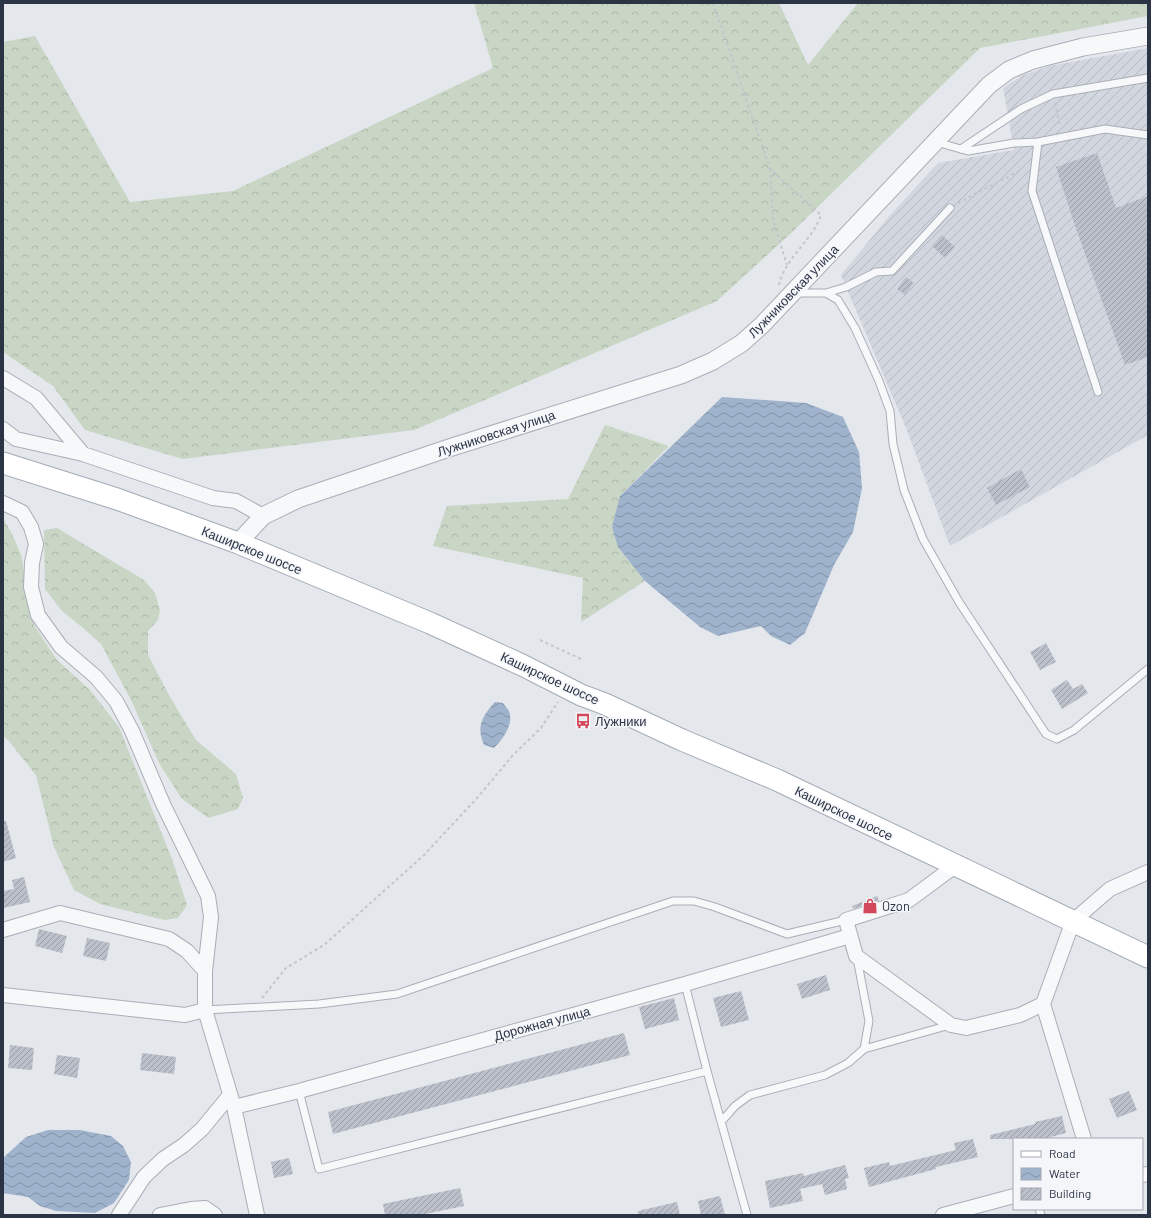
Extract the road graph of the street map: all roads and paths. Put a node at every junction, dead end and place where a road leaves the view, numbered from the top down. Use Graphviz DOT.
graph roads {
  1 [pos="712,3"];
  2 [pos="1148,36"];
  3 [pos="1148,78"];
  4 [pos="1053,94"];
  5 [pos="1060,125"];
  6 [pos="1148,135"];
  7 [pos="936,142"];
  8 [pos="1038,142"];
  9 [pos="961,149"];
  10 [pos="770,169"];
  11 [pos="1019,171"];
  12 [pos="950,208"];
  13 [pos="788,265"];
  14 [pos="826,293"];
  15 [pos="786,299"];
  16 [pos="3,378"];
  17 [pos="1098,392"];
  18 [pos="3,429"];
  19 [pos="83,454"];
  20 [pos="3,463"];
  21 [pos="3,503"];
  22 [pos="263,516"];
  23 [pos="238,543"];
  24 [pos="540,640"];
  25 [pos="583,660"];
  26 [pos="1148,669"];
  27 [pos="560,699"];
  28 [pos="955,866"];
  29 [pos="1148,872"];
  30 [pos="846,920"];
  31 [pos="1073,921"];
  32 [pos="3,930"];
  33 [pos="850,936"];
  34 [pos="856,956"];
  35 [pos="1148,957"];
  36 [pos="205,971"];
  37 [pos="685,984"];
  38 [pos="3,996"];
  39 [pos="1043,1004"];
  40 [pos="255,1007"];
  41 [pos="205,1010"];
  42 [pos="951,1025"];
  43 [pos="864,1049"];
  44 [pos="707,1071"];
  45 [pos="299,1091"];
  46 [pos="232,1101"];
  47 [pos="721,1122"];
  48 [pos="1084,1138"];
  49 [pos="1013,1196"];
  50 [pos="209,1213"];
  51 [pos="119,1215"];
  52 [pos="160,1215"];
  53 [pos="257,1215"];
  54 [pos="748,1215"];
  55 [pos="943,1215"];
  1 -- 10 [label="path"];
  2 -- 7 [label="street, Лужниковская улица"];
  3 -- 4 [label="lane"];
  4 -- 5 [label="path"];
  4 -- 9 [label="lane"];
  6 -- 8 [label="lane"];
  7 -- 9 [label="lane"];
  7 -- 15 [label="street, Лужниковская улица"];
  8 -- 9 [label="lane"];
  8 -- 17 [label="lane"];
  10 -- 13 [label="path"];
  10 -- 13 [label="path"];
  11 -- 12 [label="path"];
  12 -- 14 [label="lane"];
  13 -- 15 [label="path"];
  14 -- 15 [label="lane"];
  14 -- 26 [label="lane"];
  15 -- 22 [label="street, Лужниковская улица"];
  16 -- 19 [label="street"];
  18 -- 19 [label="street"];
  19 -- 22 [label="street"];
  20 -- 23 [label="main road, Каширское шоссе"];
  21 -- 36 [label="street"];
  22 -- 23 [label="street, Лужниковская улица"];
  23 -- 28 [label="main road, Каширское шоссе"];
  24 -- 25 [label="path"];
  27 -- 40 [label="path"];
  28 -- 30 [label="street"];
  28 -- 31 [label="main road, Каширское шоссе"];
  29 -- 31 [label="street"];
  30 -- 33 [label="street"];
  30 -- 40 [label="lane"];
  31 -- 35 [label="main road, Каширское шоссе"];
  31 -- 39 [label="street"];
  32 -- 36 [label="street"];
  33 -- 34 [label="street"];
  33 -- 37 [label="street, Дорожная улица"];
  34 -- 42 [label="street"];
  34 -- 43 [label="lane"];
  36 -- 41 [label="street"];
  37 -- 44 [label="lane"];
  37 -- 45 [label="street, Дорожная улица"];
  38 -- 41 [label="street"];
  39 -- 42 [label="street"];
  39 -- 48 [label="street"];
  40 -- 41 [label="lane"];
  41 -- 46 [label="street"];
  42 -- 43 [label="lane"];
  43 -- 47 [label="lane"];
  44 -- 45 [label="lane"];
  44 -- 47 [label="lane"];
  45 -- 46 [label="street, Дорожная улица"];
  46 -- 51 [label="street"];
  46 -- 53 [label="street"];
  47 -- 54 [label="lane"];
  49 -- 55 [label="street"];
  50 -- 52 [label="street"];
}
